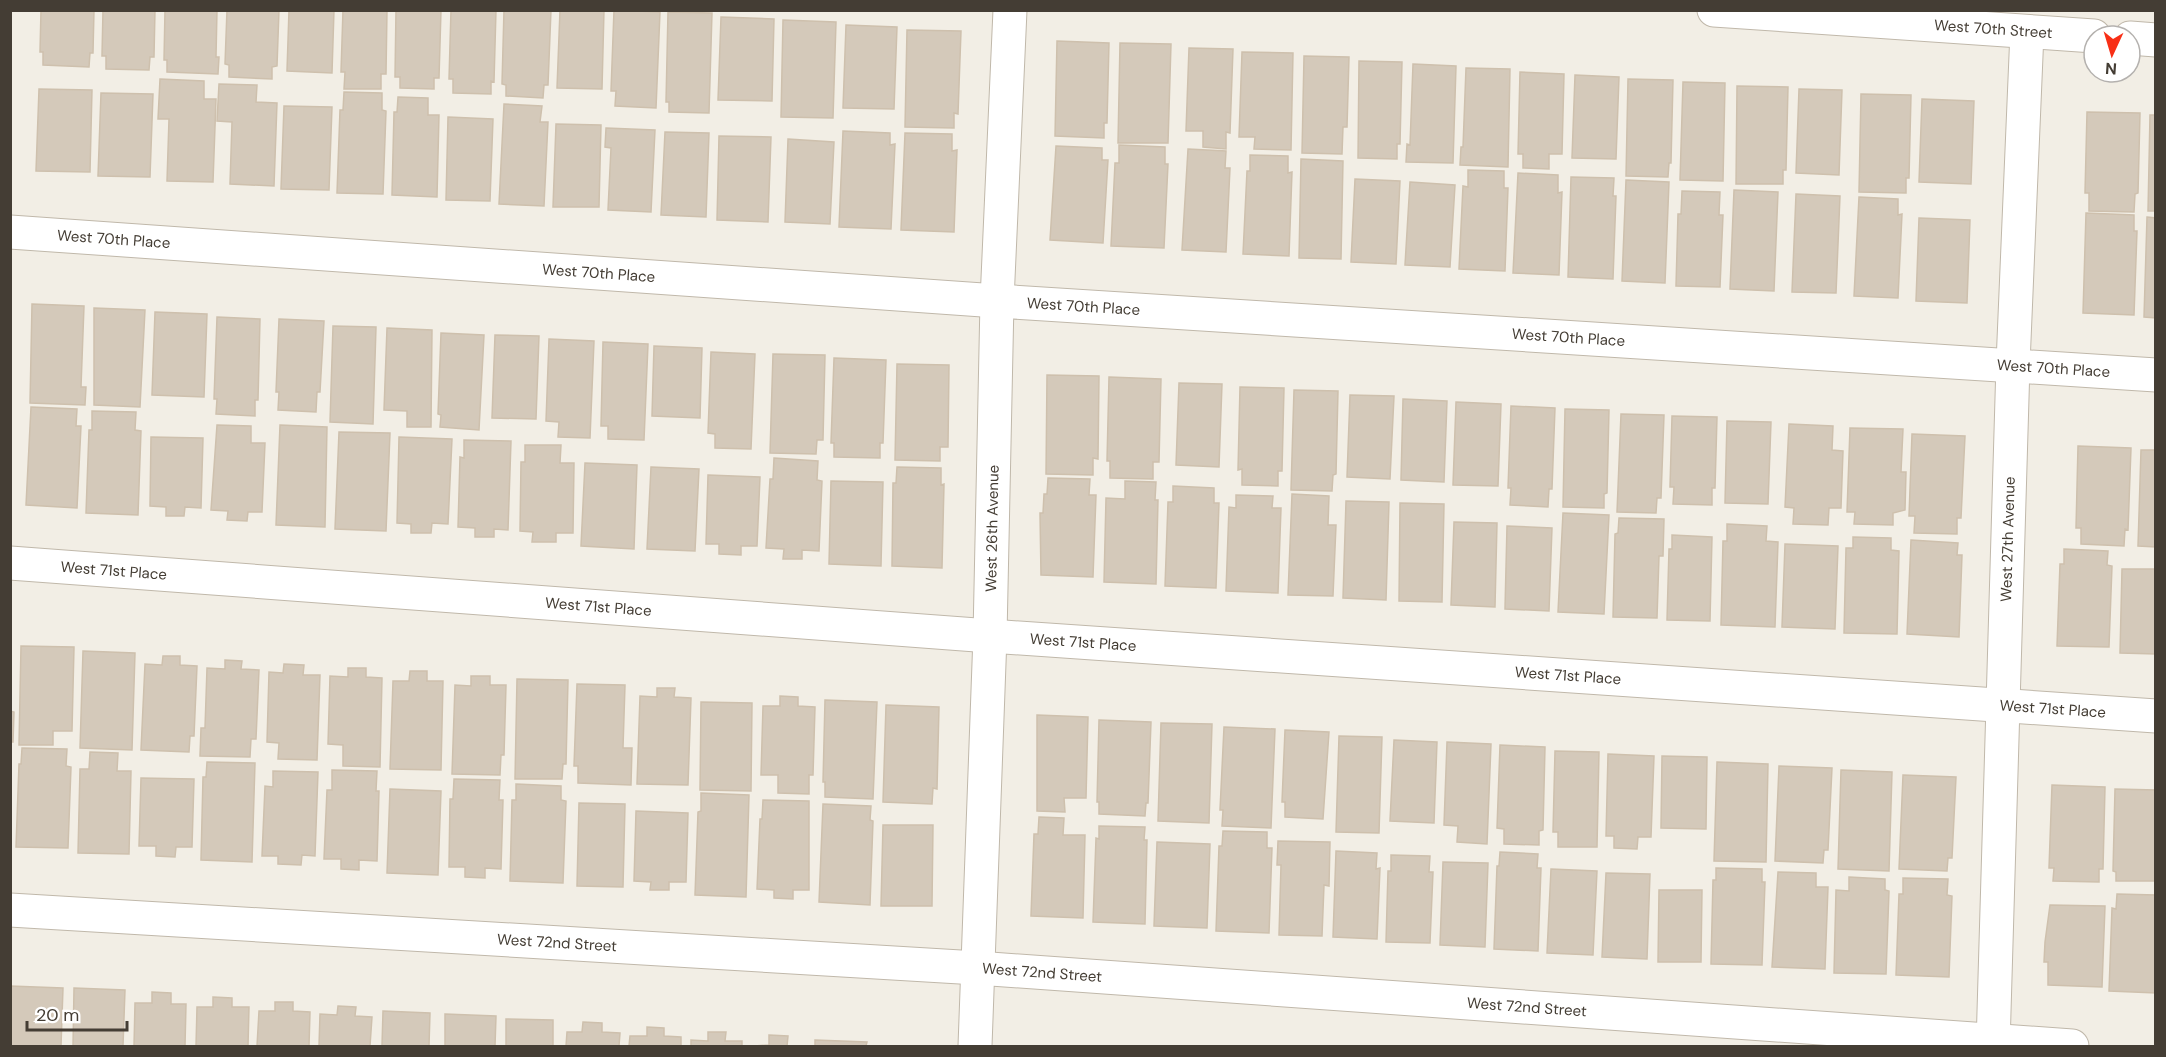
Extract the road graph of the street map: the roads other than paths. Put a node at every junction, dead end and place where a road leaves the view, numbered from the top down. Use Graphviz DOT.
graph roads {
  1 [pos="1010,10"];
  2 [pos="1714,10"];
  3 [pos="2027,32"];
  4 [pos="2082,35"];
  5 [pos="10,232"];
  6 [pos="997,301"];
  7 [pos="2013,364"];
  8 [pos="2156,375"];
  9 [pos="10,563"];
  10 [pos="990,636"];
  11 [pos="2003,705"];
  12 [pos="2156,716"];
  13 [pos="10,910"];
  14 [pos="977,968"];
  15 [pos="1993,1044"];
  16 [pos="975,1047"];
  17 [pos="2072,1047"];
  1 -- 6 [label="street, West 26th Avenue"];
  2 -- 3 [label="street, West 70th Street"];
  3 -- 4 [label="street, West 70th Street"];
  3 -- 7 [label="street, West 27th Avenue"];
  5 -- 6 [label="street, West 70th Place"];
  6 -- 7 [label="street, West 70th Place"];
  6 -- 10 [label="street, West 26th Avenue"];
  7 -- 8 [label="street, West 70th Place"];
  7 -- 11 [label="street, West 27th Avenue"];
  9 -- 10 [label="street, West 71st Place"];
  10 -- 11 [label="street, West 71st Place"];
  10 -- 14 [label="street, West 26th Avenue"];
  11 -- 12 [label="street, West 71st Place"];
  11 -- 15 [label="street, West 27th Avenue"];
  13 -- 14 [label="street, West 72nd Street"];
  14 -- 15 [label="street, West 72nd Street"];
  14 -- 16 [label="street, West 26th Avenue"];
  15 -- 17 [label="street, West 72nd Street"];
}
